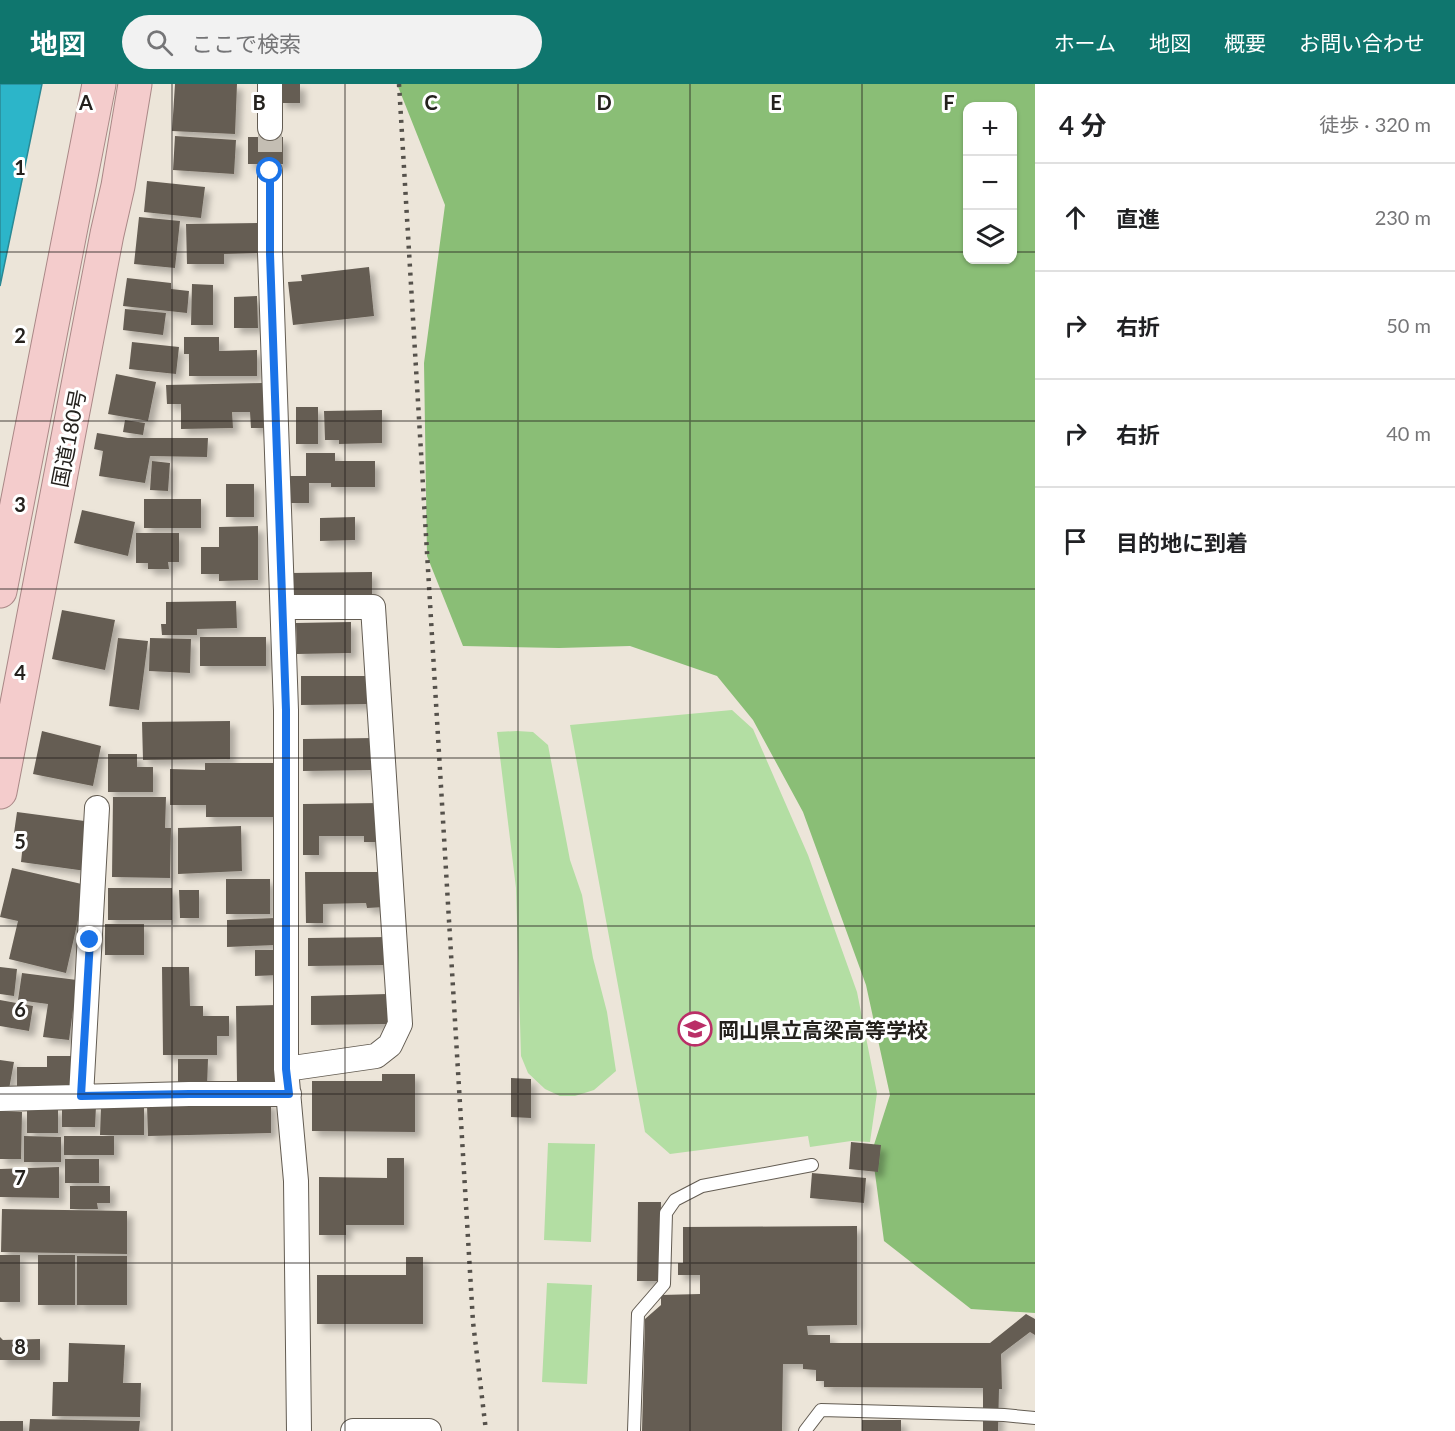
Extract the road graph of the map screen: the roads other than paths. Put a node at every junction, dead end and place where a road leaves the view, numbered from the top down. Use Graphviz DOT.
graph roads {
  1 [pos="99,84"];
  2 [pos="135,84"];
  3 [pos="270,84"];
  4 [pos="270,128"];
  5 [pos="270,171"];
  6 [pos="0,591"];
  7 [pos="283,607"];
  8 [pos="0,792"];
  9 [pos="98,808"];
  10 [pos="286,1069"];
  11 [pos="289,1094"];
  12 [pos="81,1096"];
  13 [pos="0,1099"];
  14 [pos="812,1166"];
  15 [pos="1035,1418"];
  16 [pos="299,1431"];
  17 [pos="353,1431"];
  18 [pos="429,1431"];
  19 [pos="634,1431"];
  20 [pos="805,1431"];
  1 -- 6 [label="highway, 国道180号"];
  2 -- 8 [label="highway, 国道180号"];
  3 -- 4 [label="street"];
  5 -- 7 [label="street"];
  7 -- 10 [label="street"];
  7 -- 10 [label="street"];
  9 -- 12 [label="street"];
  10 -- 11 [label="street"];
  11 -- 12 [label="street"];
  11 -- 16 [label="street"];
  12 -- 13 [label="street"];
  14 -- 19 [label="lane"];
  15 -- 20 [label="lane"];
  17 -- 18 [label="street"];
}
